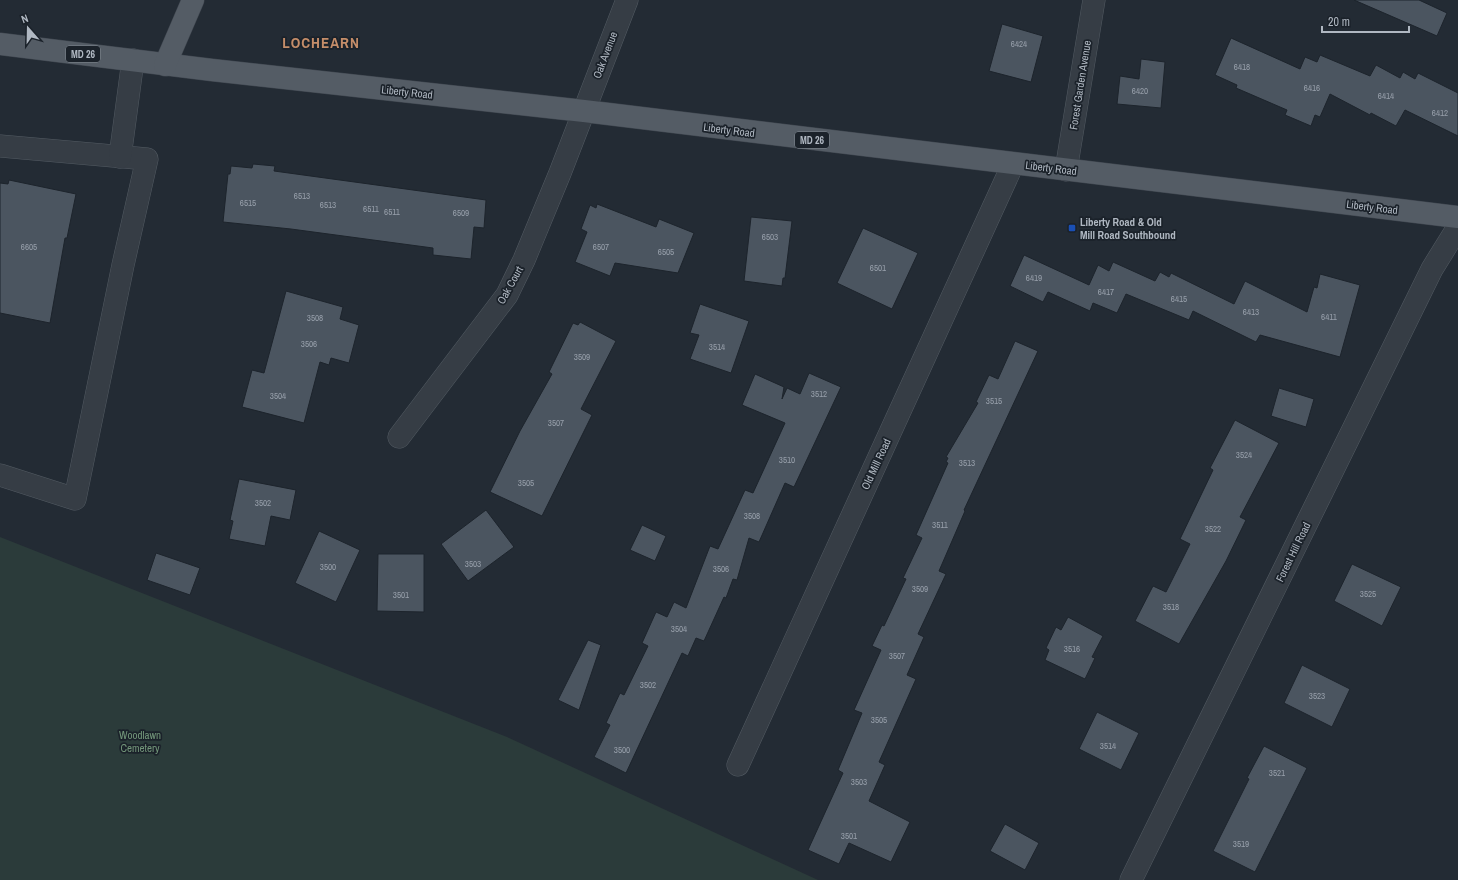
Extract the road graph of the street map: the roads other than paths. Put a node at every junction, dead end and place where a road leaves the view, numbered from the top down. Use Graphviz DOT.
graph roads {
  1 [pos="193,0"];
  2 [pos="626,0"];
  3 [pos="1094,0"];
  4 [pos="0,44"];
  5 [pos="133,60"];
  6 [pos="166,65"];
  7 [pos="584,111"];
  8 [pos="0,146"];
  9 [pos="120,157"];
  10 [pos="1013,164"];
  11 [pos="1066,170"];
  12 [pos="1458,217"];
  13 [pos="1458,226"];
  14 [pos="399,437"];
  15 [pos="0,475"];
  16 [pos="738,765"];
  17 [pos="1131,880"];
  1 -- 6 [label="main road"];
  2 -- 7 [label="street, Oak Avenue"];
  3 -- 11 [label="street, Forest Garden Avenue"];
  4 -- 5 [label="main road, Liberty Road / MD 26"];
  5 -- 6 [label="main road, Liberty Road / MD 26"];
  5 -- 9 [label="street"];
  6 -- 7 [label="main road, Liberty Road / MD 26"];
  7 -- 10 [label="main road, Liberty Road / MD 26"];
  7 -- 14 [label="street, Oak Court"];
  8 -- 9 [label="street"];
  9 -- 15 [label="street"];
  10 -- 11 [label="main road, Liberty Road / MD 26"];
  10 -- 16 [label="street, Old Mill Road"];
  11 -- 12 [label="main road, Liberty Road / MD 26"];
  13 -- 17 [label="street, Forest Hill Road"];
}
